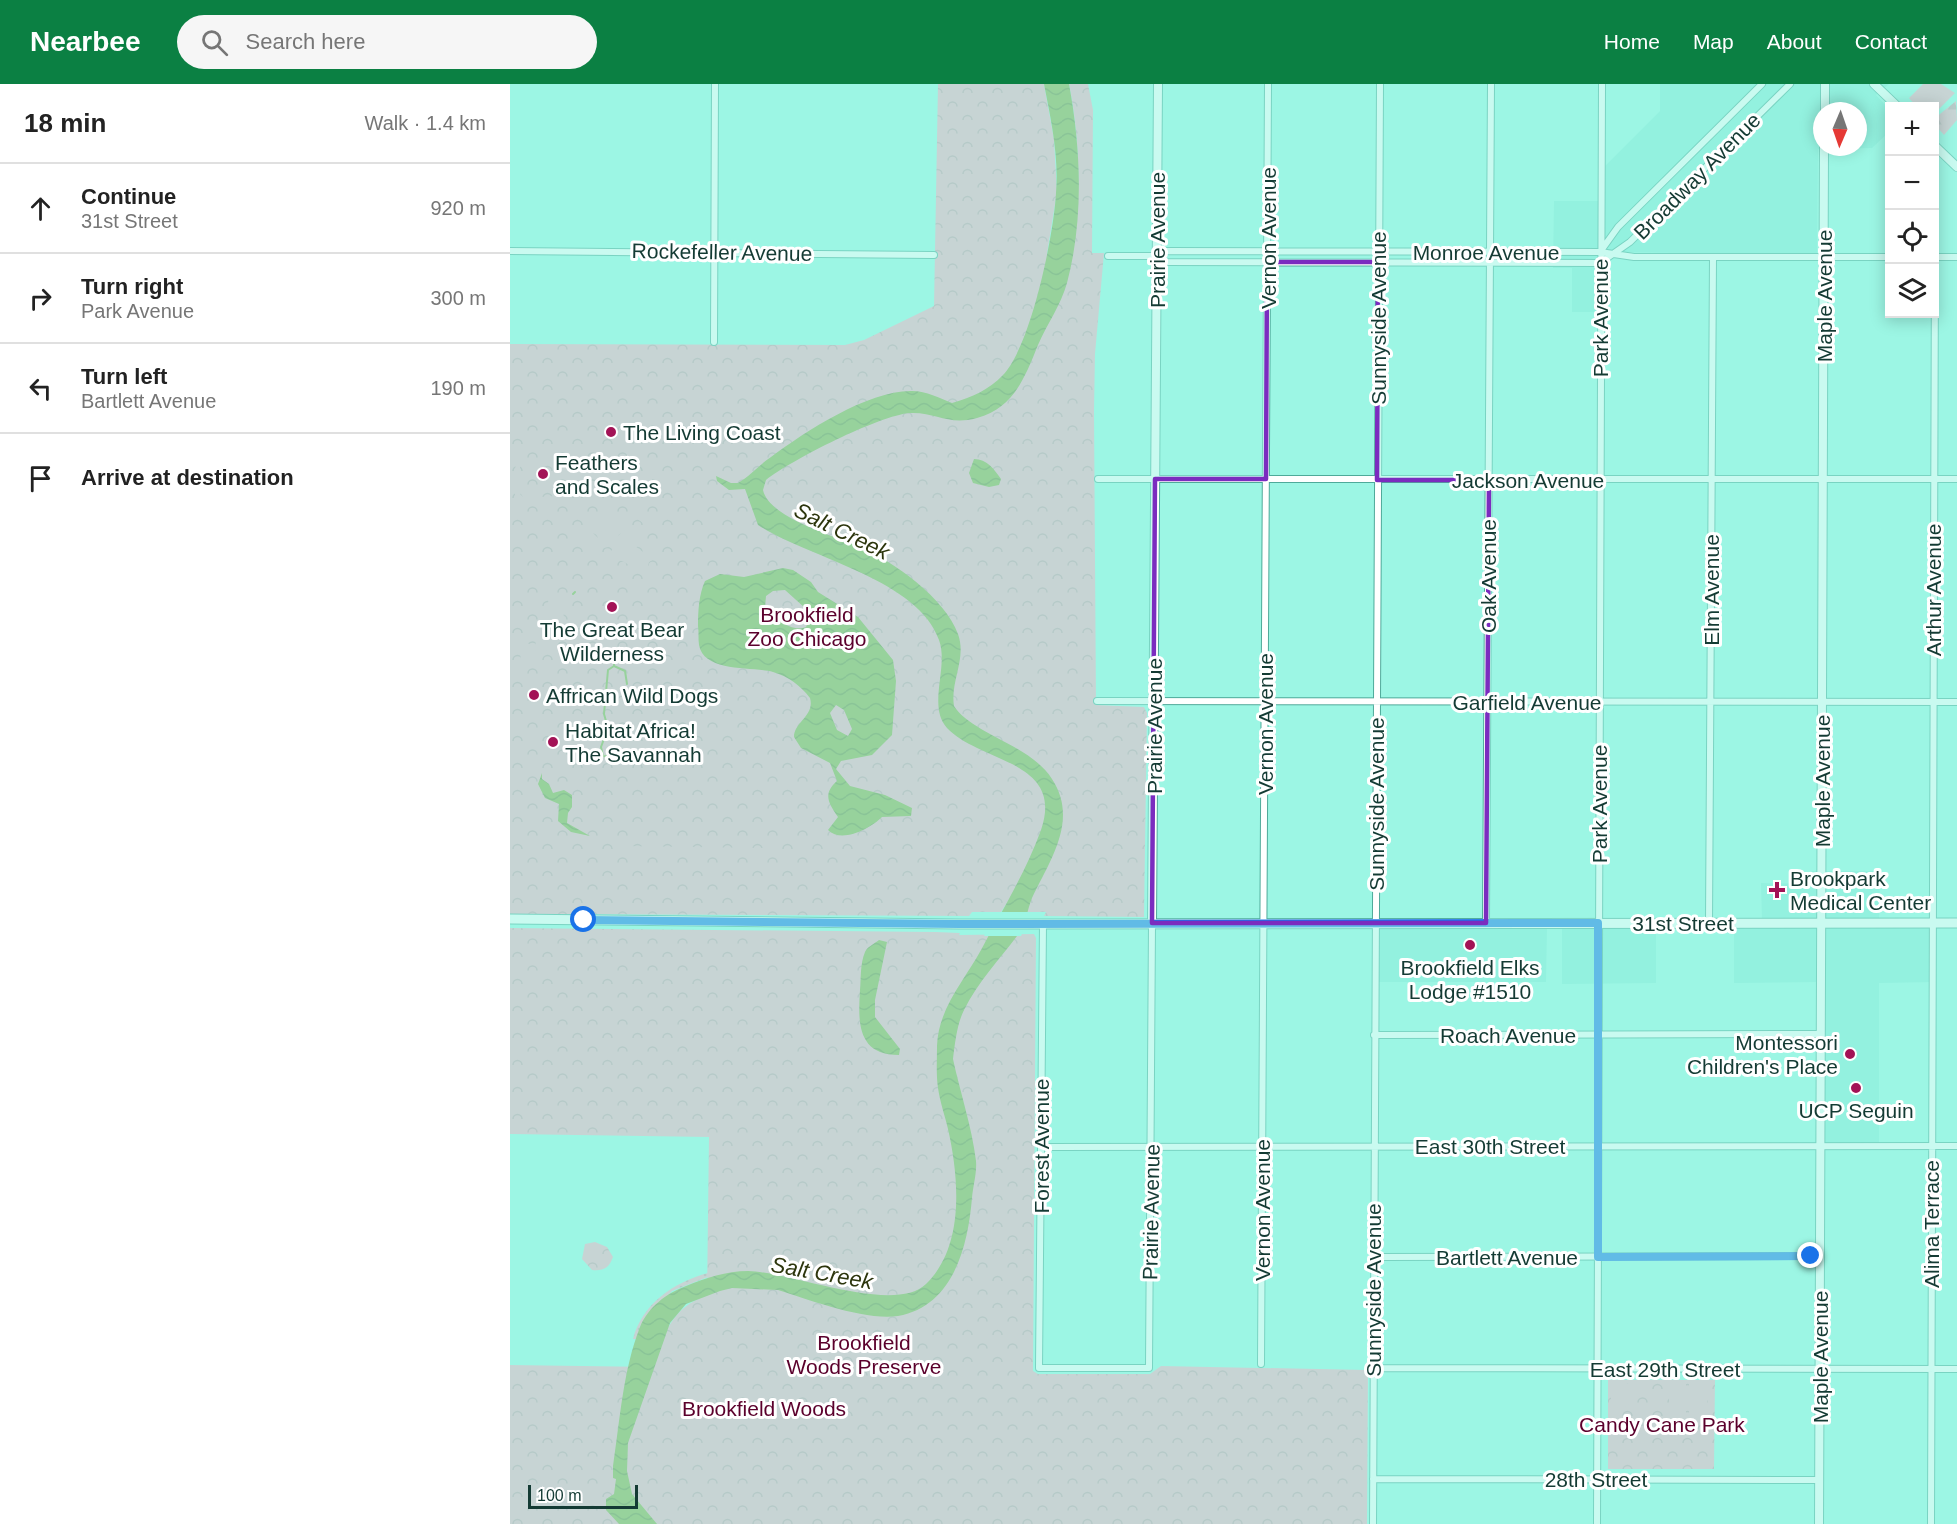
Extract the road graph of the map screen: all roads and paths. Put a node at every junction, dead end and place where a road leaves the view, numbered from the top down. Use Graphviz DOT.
graph roads {
  1 [pos="715,84"];
  2 [pos="1158,84"];
  3 [pos="1268,84"];
  4 [pos="1380,84"];
  5 [pos="1491,84"];
  6 [pos="1602,84"];
  7 [pos="1762,84"];
  8 [pos="1790,84"];
  9 [pos="1825,84"];
  10 [pos="1874,84"];
  11 [pos="1825,102"];
  12 [pos="1893,102"];
  13 [pos="1939,149"];
  14 [pos="1824,156"];
  15 [pos="1957,167"];
  16 [pos="510,250"];
  17 [pos="1267,251"];
  18 [pos="713,252"];
  19 [pos="1378,252"];
  20 [pos="1490,252"];
  21 [pos="1600,252"];
  22 [pos="1614,253"];
  23 [pos="934,255"];
  24 [pos="1108,256"];
  25 [pos="1156,256"];
  26 [pos="1713,257"];
  27 [pos="1824,257"];
  28 [pos="1885,257"];
  29 [pos="1939,257"];
  30 [pos="1957,257"];
  31 [pos="1268,262"];
  32 [pos="1378,262"];
  33 [pos="1490,262"];
  34 [pos="1600,263"];
  35 [pos="1935,264"];
  36 [pos="714,342"];
  37 [pos="1098,479"];
  38 [pos="1155,479"];
  39 [pos="1266,479"];
  40 [pos="1822,479"];
  41 [pos="1934,479"];
  42 [pos="1957,479"];
  43 [pos="1377,480"];
  44 [pos="1489,480"];
  45 [pos="1600,480"];
  46 [pos="1711,480"];
  47 [pos="1097,701"];
  48 [pos="1154,702"];
  49 [pos="1265,702"];
  50 [pos="1376,702"];
  51 [pos="1599,702"];
  52 [pos="1710,702"];
  53 [pos="1822,702"];
  54 [pos="1933,702"];
  55 [pos="1957,702"];
  56 [pos="1488,703"];
  57 [pos="510,920"];
  58 [pos="1152,923"];
  59 [pos="1264,923"];
  60 [pos="1375,923"];
  61 [pos="1486,923"];
  62 [pos="1598,923"];
  63 [pos="1709,923"];
  64 [pos="1821,923"];
  65 [pos="1932,923"];
  66 [pos="1957,923"];
  67 [pos="1042,924"];
  68 [pos="1821,1034"];
  69 [pos="1374,1035"];
  70 [pos="1599,1035"];
  71 [pos="1373,1146"];
  72 [pos="1599,1146"];
  73 [pos="1821,1146"];
  74 [pos="1931,1146"];
  75 [pos="1957,1146"];
  76 [pos="1041,1147"];
  77 [pos="1152,1147"];
  78 [pos="1263,1147"];
  79 [pos="1820,1256"];
  80 [pos="1374,1257"];
  81 [pos="1598,1257"];
  82 [pos="1261,1364"];
  83 [pos="1149,1368"];
  84 [pos="1374,1368"];
  85 [pos="1597,1369"];
  86 [pos="1820,1369"];
  87 [pos="1931,1369"];
  88 [pos="1957,1369"];
  89 [pos="1373,1479"];
  90 [pos="1597,1479"];
  91 [pos="1820,1480"];
  92 [pos="1373,1524"];
  93 [pos="1597,1524"];
  94 [pos="1820,1524"];
  95 [pos="1930,1524"];
  1 -- 18 [label="street"];
  2 -- 25 [label="street, Prairie Avenue"];
  3 -- 17 [label="street, Vernon Avenue"];
  4 -- 19 [label="street, Sunnyside Avenue"];
  5 -- 20 [label="street, Oak Avenue"];
  6 -- 21 [label="street, Park Avenue"];
  7 -- 21 [label="street, Broadway Avenue"];
  8 -- 22 [label="street, Broadway Avenue"];
  9 -- 11 [label="street"];
  10 -- 12 [label="street"];
  13 -- 15 [label="street"];
  14 -- 27 [label="street, Maple Avenue"];
  16 -- 18 [label="street, Rockefeller Avenue"];
  17 -- 19 [label="street, Monroe Avenue"];
  17 -- 25 [label="street, Monroe Avenue"];
  17 -- 31 [label="street, Vernon Avenue"];
  18 -- 23 [label="street, Rockefeller Avenue"];
  18 -- 36 [label="street"];
  19 -- 20 [label="street, Monroe Avenue"];
  19 -- 32 [label="street, Sunnyside Avenue"];
  20 -- 21 [label="street, Monroe Avenue"];
  20 -- 33 [label="street, Oak Avenue"];
  21 -- 22 [label="street, Monroe Avenue"];
  21 -- 34 [label="street, Park Avenue"];
  22 -- 26 [label="street, Monroe Avenue"];
  22 -- 34 [label="street, Broadway Avenue"];
  24 -- 25 [label="street, Monroe Avenue"];
  25 -- 31 [label="street, Monroe Avenue"];
  25 -- 38 [label="street, Prairie Avenue"];
  26 -- 27 [label="street, Monroe Avenue"];
  26 -- 46 [label="street, Elm Avenue"];
  27 -- 28 [label="street, Monroe Avenue"];
  27 -- 40 [label="street, Maple Avenue"];
  29 -- 30 [label="street"];
  31 -- 32 [label="street, Monroe Avenue"];
  31 -- 39 [label="street, Vernon Avenue"];
  32 -- 33 [label="street, Monroe Avenue"];
  32 -- 43 [label="street, Sunnyside Avenue"];
  33 -- 34 [label="street, Monroe Avenue"];
  33 -- 44 [label="street, Oak Avenue"];
  34 -- 45 [label="street, Park Avenue"];
  35 -- 41 [label="street, Arthur Avenue"];
  37 -- 38 [label="street, Jackson Avenue"];
  38 -- 39 [label="street, Jackson Avenue"];
  38 -- 48 [label="street, Prairie Avenue"];
  39 -- 43 [label="street, Jackson Avenue"];
  39 -- 49 [label="street, Vernon Avenue"];
  40 -- 41 [label="street, Jackson Avenue"];
  40 -- 46 [label="street, Jackson Avenue"];
  40 -- 53 [label="street, Maple Avenue"];
  41 -- 42 [label="street, Jackson Avenue"];
  41 -- 54 [label="street, Arthur Avenue"];
  43 -- 44 [label="street, Jackson Avenue"];
  43 -- 50 [label="street, Sunnyside Avenue"];
  44 -- 45 [label="street, Jackson Avenue"];
  44 -- 56 [label="street, Oak Avenue"];
  45 -- 46 [label="street, Jackson Avenue"];
  45 -- 51 [label="street, Park Avenue"];
  46 -- 52 [label="street, Elm Avenue"];
  47 -- 48 [label="street, Garfield Avenue"];
  48 -- 49 [label="street, Garfield Avenue"];
  48 -- 58 [label="street, Prairie Avenue"];
  49 -- 50 [label="street, Garfield Avenue"];
  49 -- 59 [label="street, Vernon Avenue"];
  50 -- 56 [label="street, Garfield Avenue"];
  50 -- 60 [label="street, Sunnyside Avenue"];
  51 -- 52 [label="street, Garfield Avenue"];
  51 -- 56 [label="street, Garfield Avenue"];
  51 -- 62 [label="street, Park Avenue"];
  52 -- 53 [label="street, Garfield Avenue"];
  52 -- 63 [label="street, Elm Avenue"];
  53 -- 54 [label="street, Garfield Avenue"];
  53 -- 64 [label="street, Maple Avenue"];
  54 -- 55 [label="street, Garfield Avenue"];
  54 -- 65 [label="street, Arthur Avenue"];
  56 -- 61 [label="street, Oak Avenue"];
  57 -- 67 [label="main road, 31st Street"];
  58 -- 59 [label="main road, 31st Street"];
  58 -- 67 [label="main road, 31st Street"];
  58 -- 77 [label="street, Prairie Avenue"];
  59 -- 60 [label="main road, 31st Street"];
  59 -- 78 [label="street, Vernon Avenue"];
  60 -- 61 [label="main road, 31st Street"];
  60 -- 69 [label="street, Sunnyside Avenue"];
  61 -- 62 [label="main road, 31st Street"];
  62 -- 63 [label="main road, 31st Street"];
  62 -- 70 [label="street, Park Avenue"];
  63 -- 64 [label="main road, 31st Street"];
  64 -- 65 [label="main road, 31st Street"];
  64 -- 68 [label="street, Maple Avenue"];
  65 -- 66 [label="main road, 31st Street"];
  65 -- 74 [label="street, Alima Terrace"];
  67 -- 76 [label="street, Forest Avenue"];
  68 -- 70 [label="street, Roach Avenue"];
  68 -- 73 [label="street, Maple Avenue"];
  69 -- 70 [label="street, Roach Avenue"];
  69 -- 71 [label="street, Sunnyside Avenue"];
  70 -- 72 [label="street, Park Avenue"];
  71 -- 72 [label="street, East 30th Street"];
  71 -- 78 [label="street, East 30th Street"];
  71 -- 80 [label="street, Sunnyside Avenue"];
  72 -- 73 [label="street, East 30th Street"];
  72 -- 81 [label="street, Park Avenue"];
  73 -- 74 [label="street, East 30th Street"];
  73 -- 79 [label="street, Maple Avenue"];
  74 -- 75 [label="street, East 30th Street"];
  74 -- 87 [label="street, Alima Terrace"];
  76 -- 77 [label="street, East 30th Street"];
  76 -- 83 [label="street, Forest Avenue"];
  77 -- 78 [label="street, East 30th Street"];
  77 -- 83 [label="street, Prairie Avenue"];
  78 -- 82 [label="street, Vernon Avenue"];
  79 -- 81 [label="street, Bartlett Avenue"];
  79 -- 86 [label="street, Maple Avenue"];
  80 -- 81 [label="street, Bartlett Avenue"];
  80 -- 84 [label="street, Sunnyside Avenue"];
  81 -- 85 [label="street, Park Avenue"];
  84 -- 85 [label="street, East 29th Street"];
  84 -- 89 [label="street, Sunnyside Avenue"];
  85 -- 86 [label="street, East 29th Street"];
  85 -- 90 [label="street, Park Avenue"];
  86 -- 87 [label="street, East 29th Street"];
  86 -- 91 [label="street, Maple Avenue"];
  87 -- 88 [label="street, East 29th Street"];
  87 -- 95 [label="street, Alima Terrace"];
  89 -- 90 [label="street, 28th Street"];
  89 -- 92 [label="street, Sunnyside Avenue"];
  90 -- 91 [label="street, 28th Street"];
  90 -- 93 [label="street, Park Avenue"];
  91 -- 94 [label="street, Maple Avenue"];
}
